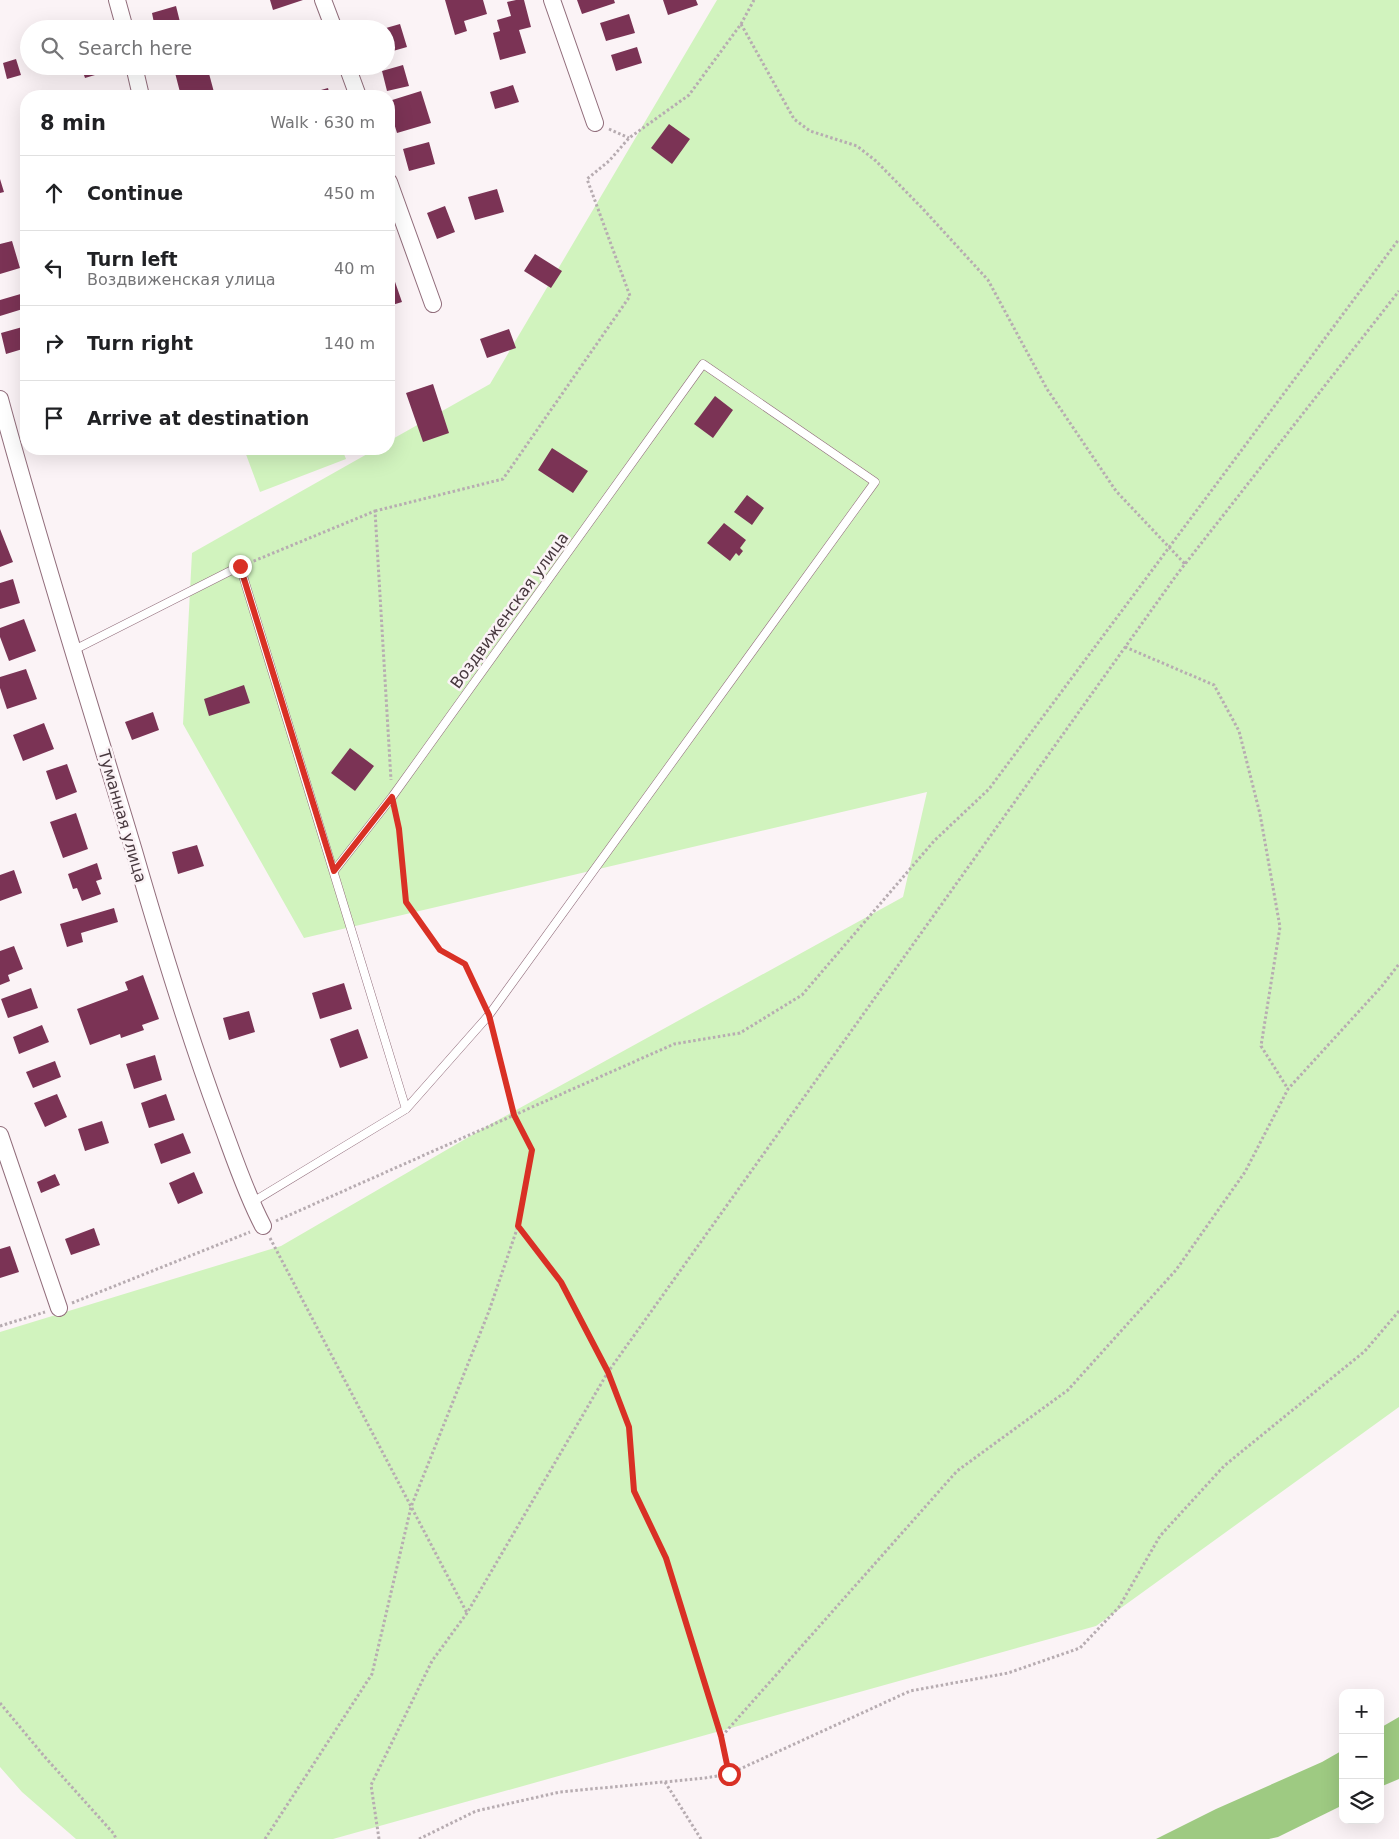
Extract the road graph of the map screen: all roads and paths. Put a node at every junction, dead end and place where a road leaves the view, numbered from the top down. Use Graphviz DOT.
graph roads {
  1 [pos="118,0"];
  2 [pos="324,0"];
  3 [pos="552,0"];
  4 [pos="754,0"];
  5 [pos="122,20"];
  6 [pos="331,20"];
  7 [pos="741,24"];
  8 [pos="136,75"];
  9 [pos="350,75"];
  10 [pos="140,90"];
  11 [pos="356,90"];
  12 [pos="595,123"];
  13 [pos="629,138"];
  14 [pos="395,199"];
  15 [pos="1399,239"];
  16 [pos="1399,291"];
  17 [pos="433,304"];
  18 [pos="0,399"];
  19 [pos="375,511"];
  20 [pos="1170,546"];
  21 [pos="1185,564"];
  22 [pos="240,566"];
  23 [pos="1125,647"];
  24 [pos="74,650"];
  25 [pos="392,797"];
  26 [pos="334,871"];
  27 [pos="1399,964"];
  28 [pos="489,1015"];
  29 [pos="1288,1089"];
  30 [pos="406,1109"];
  31 [pos="514,1115"];
  32 [pos="0,1135"];
  33 [pos="251,1203"];
  34 [pos="263,1226"];
  35 [pos="518,1226"];
  36 [pos="59,1308"];
  37 [pos="1399,1311"];
  38 [pos="0,1326"];
  39 [pos="608,1372"];
  40 [pos="411,1507"];
  41 [pos="467,1613"];
  42 [pos="0,1703"];
  43 [pos="721,1736"];
  44 [pos="729,1774"];
  45 [pos="665,1782"];
  46 [pos="116,1839"];
  47 [pos="265,1839"];
  48 [pos="378,1839"];
  49 [pos="419,1839"];
  50 [pos="701,1839"];
  1 -- 5 [label="street"];
  2 -- 6 [label="street"];
  3 -- 12 [label="street"];
  4 -- 7 [label="path"];
  7 -- 13 [label="path"];
  7 -- 20 [label="path"];
  8 -- 10 [label="street"];
  9 -- 11 [label="street"];
  12 -- 13 [label="path"];
  13 -- 19 [label="path"];
  14 -- 17 [label="street"];
  15 -- 20 [label="path"];
  16 -- 21 [label="path"];
  18 -- 24 [label="street, Туманная улица"];
  19 -- 22 [label="path"];
  19 -- 25 [label="path"];
  20 -- 21 [label="path"];
  20 -- 31 [label="path"];
  21 -- 23 [label="path"];
  22 -- 24 [label="lane"];
  22 -- 26 [label="lane"];
  23 -- 29 [label="path"];
  23 -- 39 [label="path"];
  24 -- 33 [label="street, Туманная улица"];
  25 -- 26 [label="lane, Воздвиженская улица"];
  25 -- 28 [label="path"];
  25 -- 28 [label="lane, Воздвиженская улица"];
  26 -- 30 [label="lane"];
  27 -- 29 [label="path"];
  28 -- 30 [label="lane"];
  28 -- 31 [label="path"];
  29 -- 43 [label="path"];
  30 -- 33 [label="lane"];
  31 -- 34 [label="path"];
  31 -- 35 [label="path"];
  32 -- 36 [label="street"];
  33 -- 34 [label="street, Туманная улица"];
  34 -- 36 [label="path"];
  34 -- 40 [label="path"];
  35 -- 39 [label="path"];
  35 -- 40 [label="path"];
  36 -- 38 [label="path"];
  37 -- 44 [label="path"];
  39 -- 41 [label="path"];
  39 -- 43 [label="path"];
  40 -- 41 [label="path"];
  40 -- 47 [label="path"];
  41 -- 48 [label="path"];
  42 -- 46 [label="path"];
  43 -- 44 [label="path"];
  44 -- 45 [label="path"];
  45 -- 49 [label="path"];
  45 -- 50 [label="path"];
}
